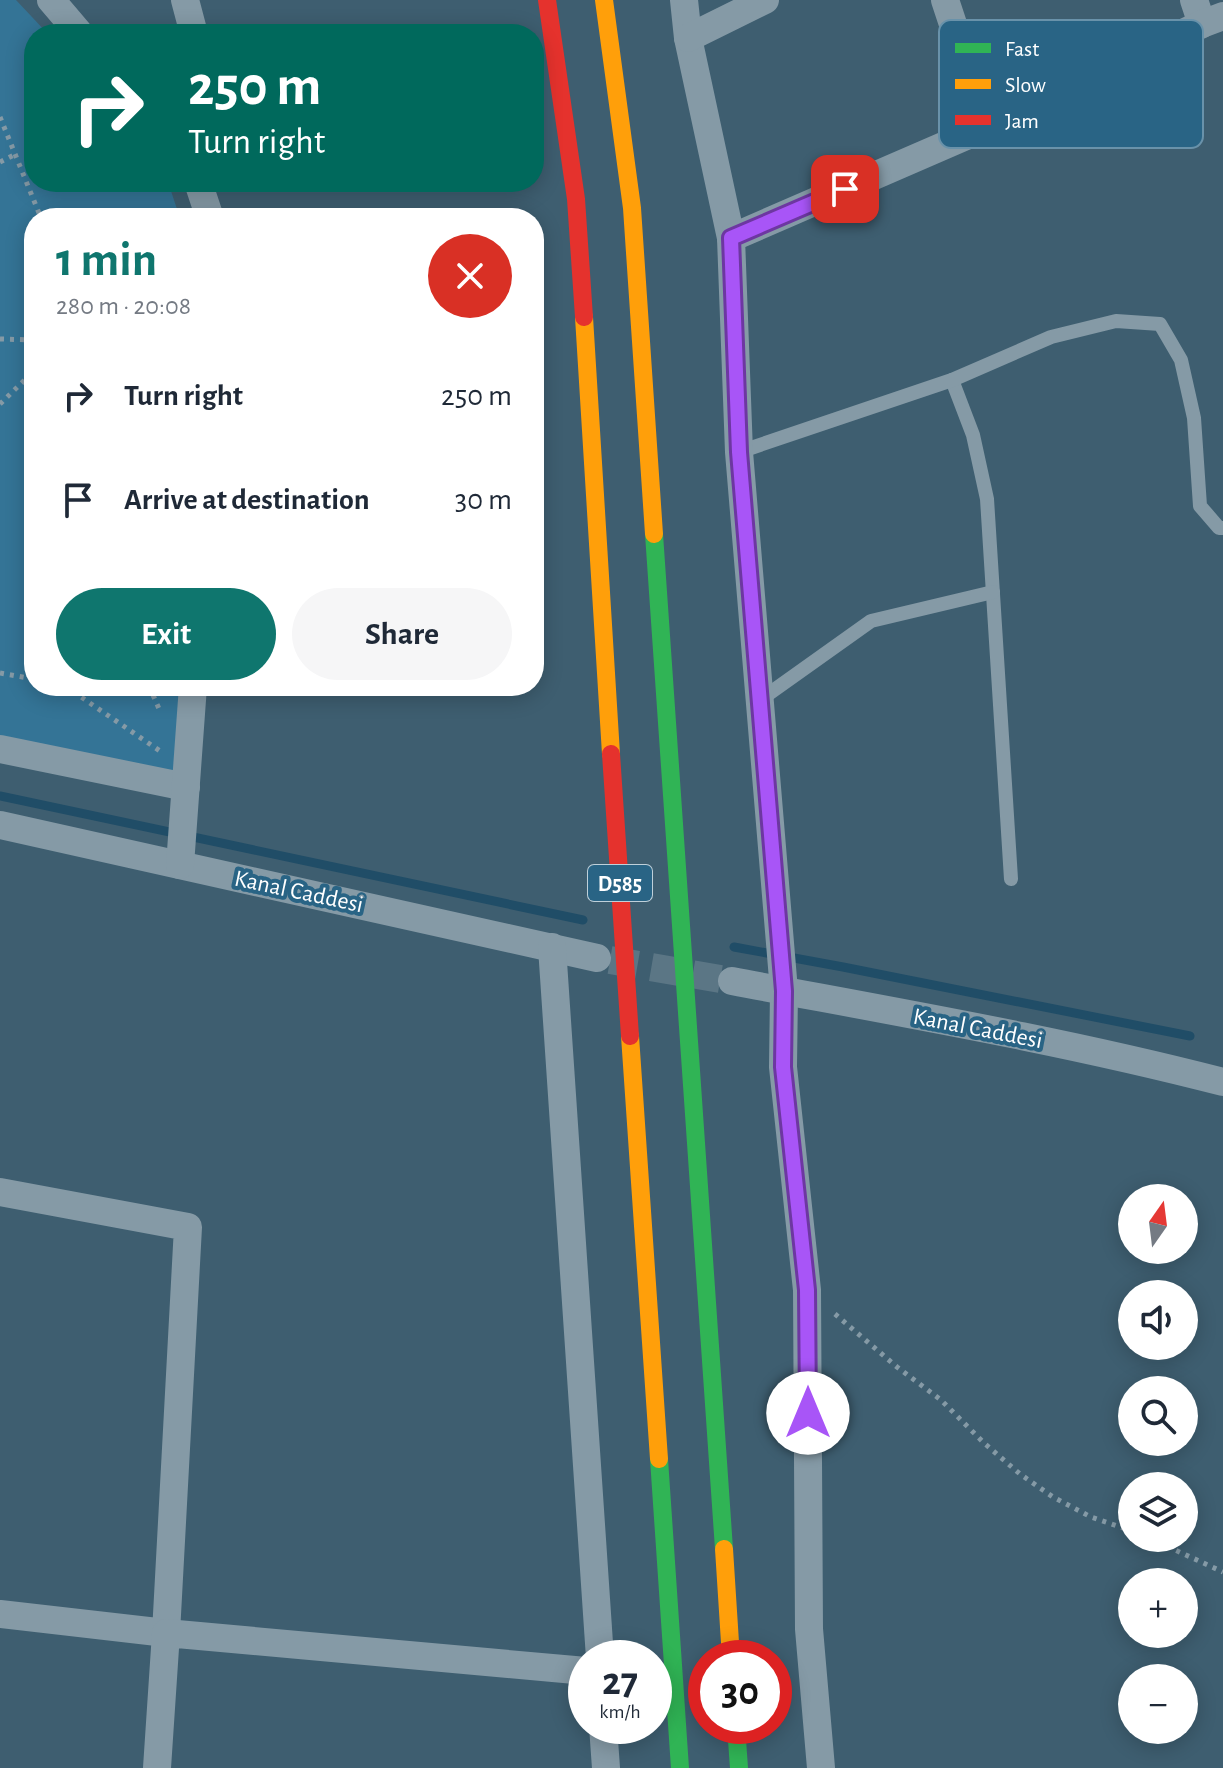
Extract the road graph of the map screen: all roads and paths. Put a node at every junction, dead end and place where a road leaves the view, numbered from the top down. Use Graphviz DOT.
graph roads {
  1 [pos="51,0"];
  2 [pos="185,0"];
  3 [pos="547,0"];
  4 [pos="604,0"];
  5 [pos="684,0"];
  6 [pos="765,0"];
  7 [pos="945,0"];
  8 [pos="952,20"];
  9 [pos="71,24"];
  10 [pos="191,24"];
  11 [pos="688,38"];
  12 [pos="0,117"];
  13 [pos="939,148"];
  14 [pos="14,155"];
  15 [pos="0,162"];
  16 [pos="24,178"];
  17 [pos="731,238"];
  18 [pos="0,339"];
  19 [pos="24,340"];
  20 [pos="952,380"];
  21 [pos="24,381"];
  22 [pos="0,404"];
  23 [pos="739,452"];
  24 [pos="1223,528"];
  25 [pos="993,592"];
  26 [pos="0,673"];
  27 [pos="24,677"];
  28 [pos="77,696"];
  29 [pos="192,696"];
  30 [pos="760,700"];
  31 [pos="0,749"];
  32 [pos="186,784"];
  33 [pos="0,825"];
  34 [pos="181,852"];
  35 [pos="1011,879"];
  36 [pos="552,947"];
  37 [pos="597,958"];
  38 [pos="732,981"];
  39 [pos="784,991"];
  40 [pos="1223,1082"];
  41 [pos="0,1192"];
  42 [pos="807,1290"];
  43 [pos="1118,1526"];
  44 [pos="1179,1552"];
  45 [pos="1223,1572"];
  46 [pos="0,1614"];
  47 [pos="166,1633"];
  48 [pos="599,1640"];
  49 [pos="730,1640"];
  50 [pos="568,1669"];
  51 [pos="604,1744"];
  52 [pos="737,1744"];
  53 [pos="157,1768"];
  54 [pos="606,1768"];
  55 [pos="680,1768"];
  56 [pos="739,1768"];
  57 [pos="821,1768"];
  1 -- 9 [label="street"];
  2 -- 10 [label="street"];
  3 -- 55 [label="highway, D585"];
  4 -- 49 [label="highway, D585"];
  5 -- 11 [label="street"];
  6 -- 11 [label="street"];
  7 -- 8 [label="street"];
  11 -- 17 [label="street"];
  12 -- 14 [label="path"];
  13 -- 17 [label="street"];
  14 -- 15 [label="path"];
  14 -- 16 [label="path"];
  17 -- 23 [label="street"];
  18 -- 19 [label="path"];
  20 -- 23 [label="lane"];
  20 -- 24 [label="lane"];
  20 -- 25 [label="lane"];
  21 -- 22 [label="path"];
  23 -- 30 [label="street"];
  25 -- 30 [label="lane"];
  25 -- 35 [label="lane"];
  26 -- 27 [label="path"];
  28 -- 32 [label="path"];
  29 -- 32 [label="street"];
  30 -- 39 [label="street"];
  31 -- 32 [label="street"];
  32 -- 34 [label="street"];
  33 -- 34 [label="street, Kanal Caddesi"];
  34 -- 36 [label="street, Kanal Caddesi"];
  36 -- 37 [label="street, Kanal Caddesi"];
  36 -- 48 [label="street"];
  38 -- 39 [label="street, Kanal Caddesi"];
  39 -- 40 [label="street, Kanal Caddesi"];
  39 -- 42 [label="street"];
  41 -- 47 [label="street"];
  42 -- 43 [label="path"];
  42 -- 57 [label="street"];
  44 -- 45 [label="path"];
  46 -- 47 [label="street"];
  47 -- 50 [label="street"];
  47 -- 53 [label="street"];
  51 -- 54 [label="street"];
  52 -- 56 [label="highway"];
}
